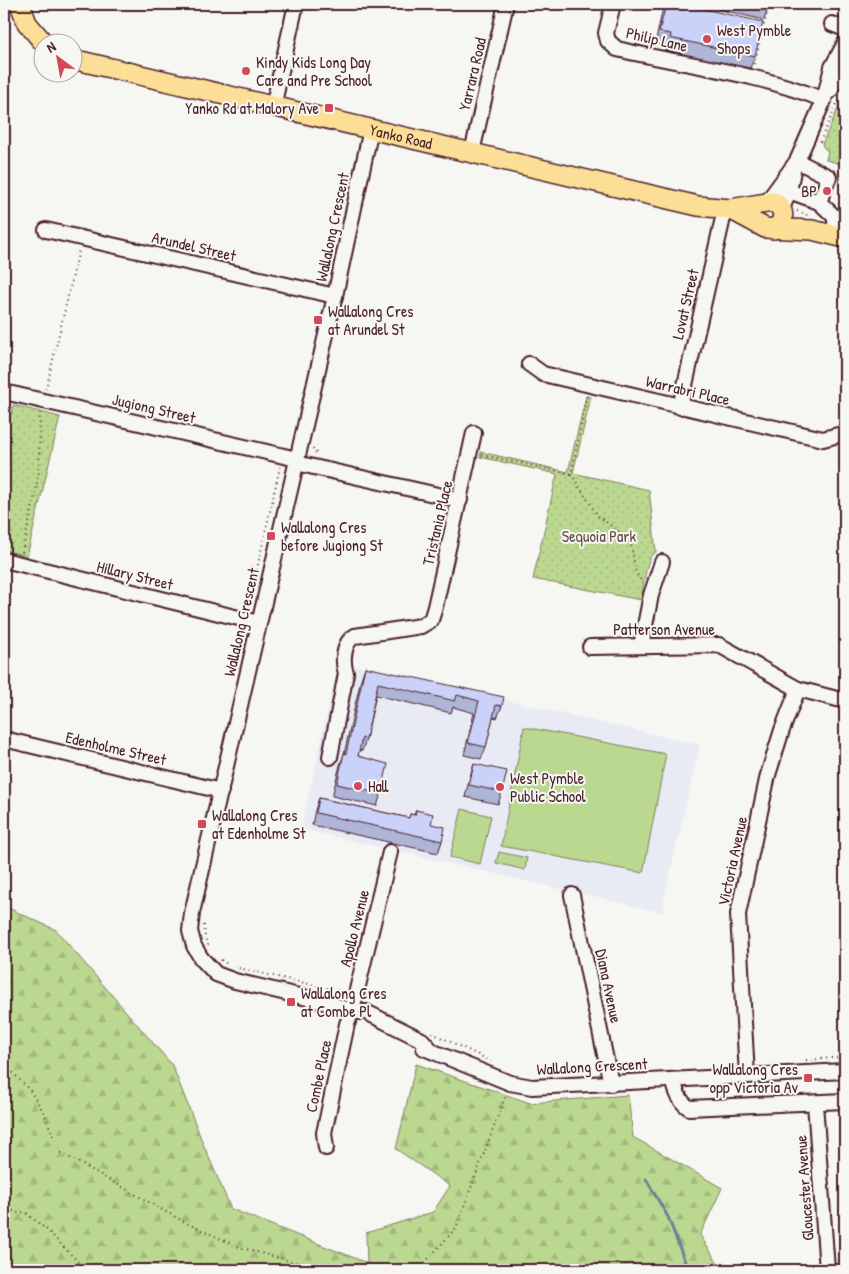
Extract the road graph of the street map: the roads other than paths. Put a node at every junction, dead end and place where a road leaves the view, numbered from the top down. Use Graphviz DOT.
graph roads {
  1 [pos="21,4"];
  2 [pos="296,4"];
  3 [pos="506,4"];
  4 [pos="613,4"];
  5 [pos="832,24"];
  6 [pos="845,29"];
  7 [pos="35,32"];
  8 [pos="845,43"];
  9 [pos="82,61"];
  10 [pos="845,65"];
  11 [pos="824,100"];
  12 [pos="273,107"];
  13 [pos="371,129"];
  14 [pos="472,152"];
  15 [pos="795,164"];
  16 [pos="789,191"];
  17 [pos="819,202"];
  18 [pos="774,207"];
  19 [pos="727,209"];
  20 [pos="766,226"];
  21 [pos="46,230"];
  22 [pos="812,230"];
  23 [pos="839,236"];
  24 [pos="335,296"];
  25 [pos="529,364"];
  26 [pos="4,392"];
  27 [pos="680,407"];
  28 [pos="474,433"];
  29 [pos="842,434"];
  30 [pos="297,461"];
  31 [pos="460,500"];
  32 [pos="4,560"];
  33 [pos="662,562"];
  34 [pos="259,623"];
  35 [pos="641,646"];
  36 [pos="590,647"];
  37 [pos="798,689"];
  38 [pos="845,702"];
  39 [pos="4,739"];
  40 [pos="330,757"];
  41 [pos="221,790"];
  42 [pos="390,852"];
  43 [pos="572,895"];
  44 [pos="353,1012"];
  45 [pos="845,1071"];
  46 [pos="747,1076"];
  47 [pos="673,1080"];
  48 [pos="611,1084"];
  49 [pos="845,1101"];
  50 [pos="815,1103"];
  51 [pos="326,1148"];
  52 [pos="827,1270"];
  1 -- 7 [label="main road"];
  2 -- 12 [label="street"];
  3 -- 14 [label="street, Yarrara Road"];
  4 -- 11 [label="street, Philip Lane"];
  5 -- 6 [label="street"];
  8 -- 11 [label="street"];
  9 -- 12 [label="main road, Yanko Road"];
  10 -- 11 [label="street"];
  11 -- 15 [label="street"];
  12 -- 13 [label="main road, Yanko Road"];
  13 -- 14 [label="main road, Yanko Road"];
  13 -- 24 [label="street, Wallalong Crescent"];
  14 -- 19 [label="main road, Yanko Road"];
  15 -- 16 [label="street"];
  15 -- 17 [label="street"];
  15 -- 18 [label="street"];
  16 -- 17 [label="street"];
  16 -- 18 [label="street"];
  17 -- 23 [label="street"];
  18 -- 19 [label="main road, Yanko Road"];
  18 -- 20 [label="main road"];
  18 -- 22 [label="main road, Yanko Road"];
  19 -- 20 [label="main road, Yanko Road"];
  19 -- 27 [label="street, Lovat Street"];
  20 -- 22 [label="main road, Yanko Road"];
  21 -- 24 [label="street, Arundel Street"];
  22 -- 23 [label="main road, Yanko Road"];
  24 -- 30 [label="street, Wallalong Crescent"];
  25 -- 27 [label="street, Warrabri Place"];
  26 -- 30 [label="street, Jugiong Street"];
  27 -- 29 [label="street, Warrabri Place"];
  28 -- 31 [label="street, Tristania Place"];
  30 -- 31 [label="street, Jugiong Street"];
  30 -- 34 [label="street, Wallalong Crescent"];
  31 -- 40 [label="street, Tristania Place"];
  32 -- 34 [label="street, Hillary Street"];
  33 -- 35 [label="street"];
  34 -- 41 [label="street, Wallalong Crescent"];
  35 -- 36 [label="street, Patterson Avenue"];
  35 -- 37 [label="street, Patterson Avenue"];
  37 -- 38 [label="street, Patterson Avenue"];
  37 -- 46 [label="street, Victoria Avenue"];
  39 -- 41 [label="street, Edenholme Street"];
  41 -- 44 [label="street, Wallalong Crescent"];
  42 -- 44 [label="street, Apollo Avenue"];
  43 -- 48 [label="street, Diana Avenue"];
  44 -- 48 [label="street, Wallalong Crescent"];
  44 -- 51 [label="street, Combe Place"];
  45 -- 46 [label="street, Wallalong Crescent"];
  46 -- 47 [label="street, Wallalong Crescent"];
  47 -- 48 [label="street, Wallalong Crescent"];
  47 -- 50 [label="street"];
  49 -- 50 [label="street"];
  50 -- 52 [label="street, Gloucester Avenue"];
}
